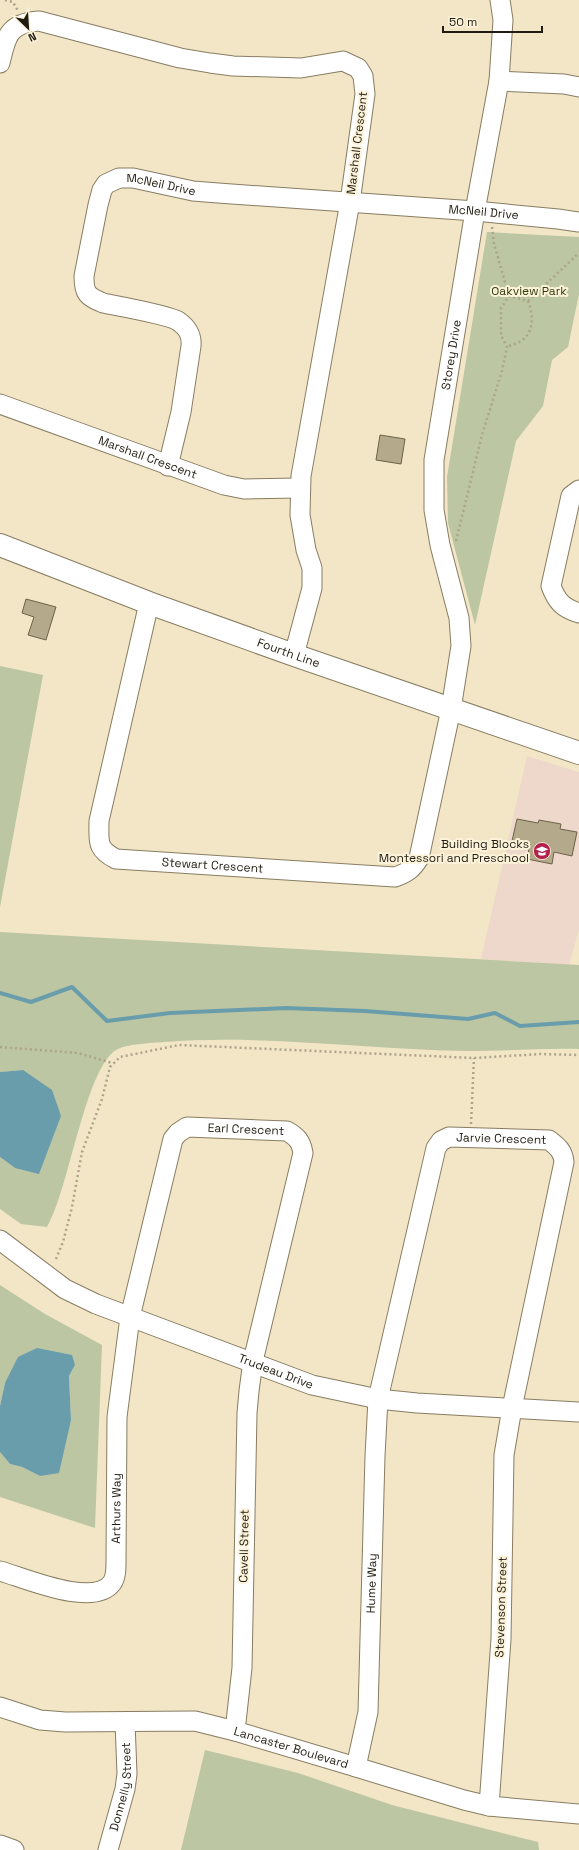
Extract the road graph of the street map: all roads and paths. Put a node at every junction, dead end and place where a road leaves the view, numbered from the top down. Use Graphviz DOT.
graph roads {
  1 [pos="500,0"];
  2 [pos="0,63"];
  3 [pos="499,81"];
  4 [pos="579,87"];
  5 [pos="350,202"];
  6 [pos="483,212"];
  7 [pos="579,222"];
  8 [pos="579,252"];
  9 [pos="509,296"];
  10 [pos="528,301"];
  11 [pos="507,347"];
  12 [pos="0,404"];
  13 [pos="168,466"];
  14 [pos="300,488"];
  15 [pos="579,490"];
  16 [pos="0,545"];
  17 [pos="447,569"];
  18 [pos="149,603"];
  19 [pos="579,613"];
  20 [pos="294,656"];
  21 [pos="451,709"];
  22 [pos="579,753"];
  23 [pos="0,1048"];
  24 [pos="579,1055"];
  25 [pos="474,1058"];
  26 [pos="112,1063"];
  27 [pos="471,1138"];
  28 [pos="0,1240"];
  29 [pos="56,1259"];
  30 [pos="130,1317"];
  31 [pos="253,1361"];
  32 [pos="378,1399"];
  33 [pos="512,1408"];
  34 [pos="579,1412"];
  35 [pos="0,1571"];
  36 [pos="0,1707"];
  37 [pos="125,1722"];
  38 [pos="235,1731"];
  39 [pos="356,1767"];
  40 [pos="490,1806"];
  41 [pos="579,1814"];
  42 [pos="0,1845"];
  43 [pos="14,1850"];
  44 [pos="108,1850"];
  1 -- 3 [label="street, Storey Drive"];
  2 -- 5 [label="street, Marshall Crescent"];
  3 -- 4 [label="street"];
  3 -- 6 [label="street, Storey Drive"];
  5 -- 6 [label="street, McNeil Drive"];
  5 -- 13 [label="street, McNeil Drive"];
  5 -- 14 [label="street, Marshall Crescent"];
  6 -- 7 [label="street, McNeil Drive"];
  6 -- 9 [label="path"];
  6 -- 17 [label="street, Storey Drive"];
  8 -- 10 [label="path"];
  9 -- 10 [label="path"];
  9 -- 11 [label="path"];
  10 -- 11 [label="path"];
  11 -- 17 [label="path"];
  12 -- 13 [label="street, Marshall Crescent"];
  13 -- 14 [label="street, Marshall Crescent"];
  14 -- 20 [label="street, Marshall Crescent"];
  15 -- 19 [label="street"];
  16 -- 18 [label="main road, Fourth Line"];
  17 -- 21 [label="street, Storey Drive"];
  18 -- 20 [label="main road, Fourth Line"];
  18 -- 21 [label="street, Stewart Crescent"];
  20 -- 21 [label="main road, Fourth Line"];
  21 -- 22 [label="main road, Fourth Line"];
  23 -- 26 [label="path"];
  24 -- 25 [label="path"];
  25 -- 26 [label="path"];
  25 -- 27 [label="path"];
  26 -- 29 [label="path"];
  27 -- 32 [label="street, Jarvie Crescent"];
  27 -- 33 [label="street, Jarvie Crescent"];
  28 -- 30 [label="street, Trudeau Drive"];
  30 -- 31 [label="street, Trudeau Drive"];
  30 -- 31 [label="street, Earl Crescent"];
  30 -- 35 [label="street, Arthurs Way"];
  31 -- 32 [label="street, Trudeau Drive"];
  31 -- 38 [label="street, Cavell Street"];
  32 -- 33 [label="street, Trudeau Drive"];
  32 -- 39 [label="street, Hume Way"];
  33 -- 34 [label="street, Trudeau Drive"];
  33 -- 40 [label="street, Stevenson Street"];
  36 -- 37 [label="street, Lancaster Boulevard"];
  37 -- 38 [label="street, Lancaster Boulevard"];
  37 -- 44 [label="street, Donnelly Street"];
  38 -- 39 [label="street, Lancaster Boulevard"];
  39 -- 40 [label="street, Lancaster Boulevard"];
  40 -- 41 [label="street, Lancaster Boulevard"];
  42 -- 43 [label="street"];
}
